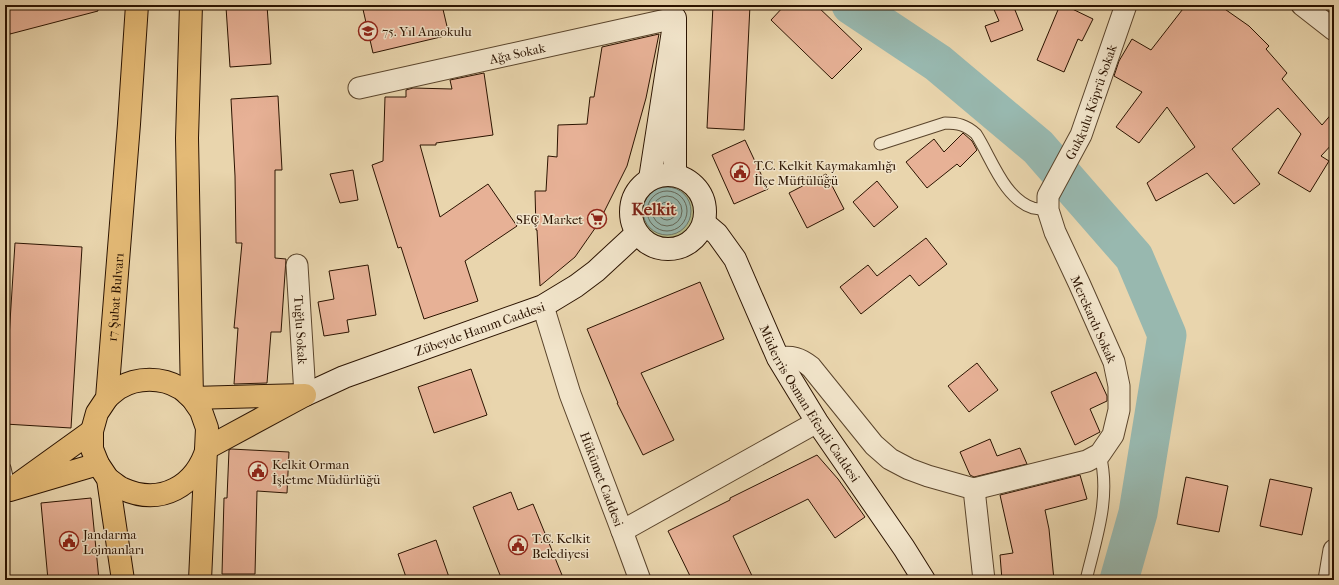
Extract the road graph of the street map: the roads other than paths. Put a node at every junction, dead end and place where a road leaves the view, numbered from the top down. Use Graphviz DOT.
graph roads {
  1 [pos="137,5"];
  2 [pos="191,5"];
  3 [pos="1126,5"];
  4 [pos="1302,5"];
  5 [pos="676,12"];
  6 [pos="1334,30"];
  7 [pos="359,83"];
  8 [pos="880,144"];
  9 [pos="675,175"];
  10 [pos="650,179"];
  11 [pos="1048,203"];
  12 [pos="704,223"];
  13 [pos="637,233"];
  14 [pos="296,265"];
  15 [pos="542,306"];
  16 [pos="778,358"];
  17 [pos="305,395"];
  18 [pos="107,398"];
  19 [pos="192,398"];
  20 [pos="817,422"];
  21 [pos="92,431"];
  22 [pos="207,448"];
  23 [pos="1100,454"];
  24 [pos="5,468"];
  25 [pos="103,472"];
  26 [pos="974,490"];
  27 [pos="7,491"];
  28 [pos="622,531"];
  29 [pos="1334,550"];
  30 [pos="123,580"];
  31 [pos="200,580"];
  32 [pos="640,580"];
  33 [pos="924,580"];
  34 [pos="984,580"];
  35 [pos="1086,580"];
  36 [pos="1329,580"];
  1 -- 18 [label="highway, 17 Şubat Bulvarı"];
  2 -- 19 [label="highway"];
  3 -- 11 [label="street, Gukkulu Köprü Sokak"];
  4 -- 6 [label="street"];
  5 -- 7 [label="street, Ağa Sokak"];
  5 -- 9 [label="main road"];
  5 -- 10 [label="main road"];
  8 -- 11 [label="lane"];
  9 -- 10 [label="main road"];
  9 -- 12 [label="main road"];
  10 -- 13 [label="main road"];
  11 -- 23 [label="street, Merekardı Sokak"];
  12 -- 13 [label="main road"];
  12 -- 16 [label="main road, Müderris Osman Efendi Caddesi"];
  13 -- 15 [label="main road, Zübeyde Hanım Caddesi"];
  14 -- 17 [label="street, Tuğlu Sokak"];
  15 -- 17 [label="main road, Zübeyde Hanım Caddesi"];
  15 -- 28 [label="street, Hükümet Caddesi"];
  16 -- 20 [label="main road, Müderris Osman Efendi Caddesi"];
  16 -- 26 [label="street"];
  17 -- 19 [label="highway, Zübeyde Hanım Caddesi"];
  17 -- 22 [label="highway, Zübeyde Hanım Caddesi"];
  18 -- 19 [label="highway"];
  18 -- 21 [label="highway, 17 Şubat Bulvarı"];
  19 -- 22 [label="highway"];
  20 -- 28 [label="street, Hükümet Caddesi"];
  20 -- 33 [label="main road, Müderris Osman Efendi Caddesi"];
  21 -- 25 [label="highway, 17 Şubat Bulvarı"];
  21 -- 27 [label="highway"];
  22 -- 25 [label="highway"];
  22 -- 31 [label="highway"];
  23 -- 26 [label="street"];
  23 -- 35 [label="lane"];
  24 -- 27 [label="lane"];
  25 -- 27 [label="highway"];
  25 -- 30 [label="highway, 17 Şubat Bulvarı"];
  26 -- 34 [label="street"];
  28 -- 32 [label="street"];
  29 -- 36 [label="street"];
}
